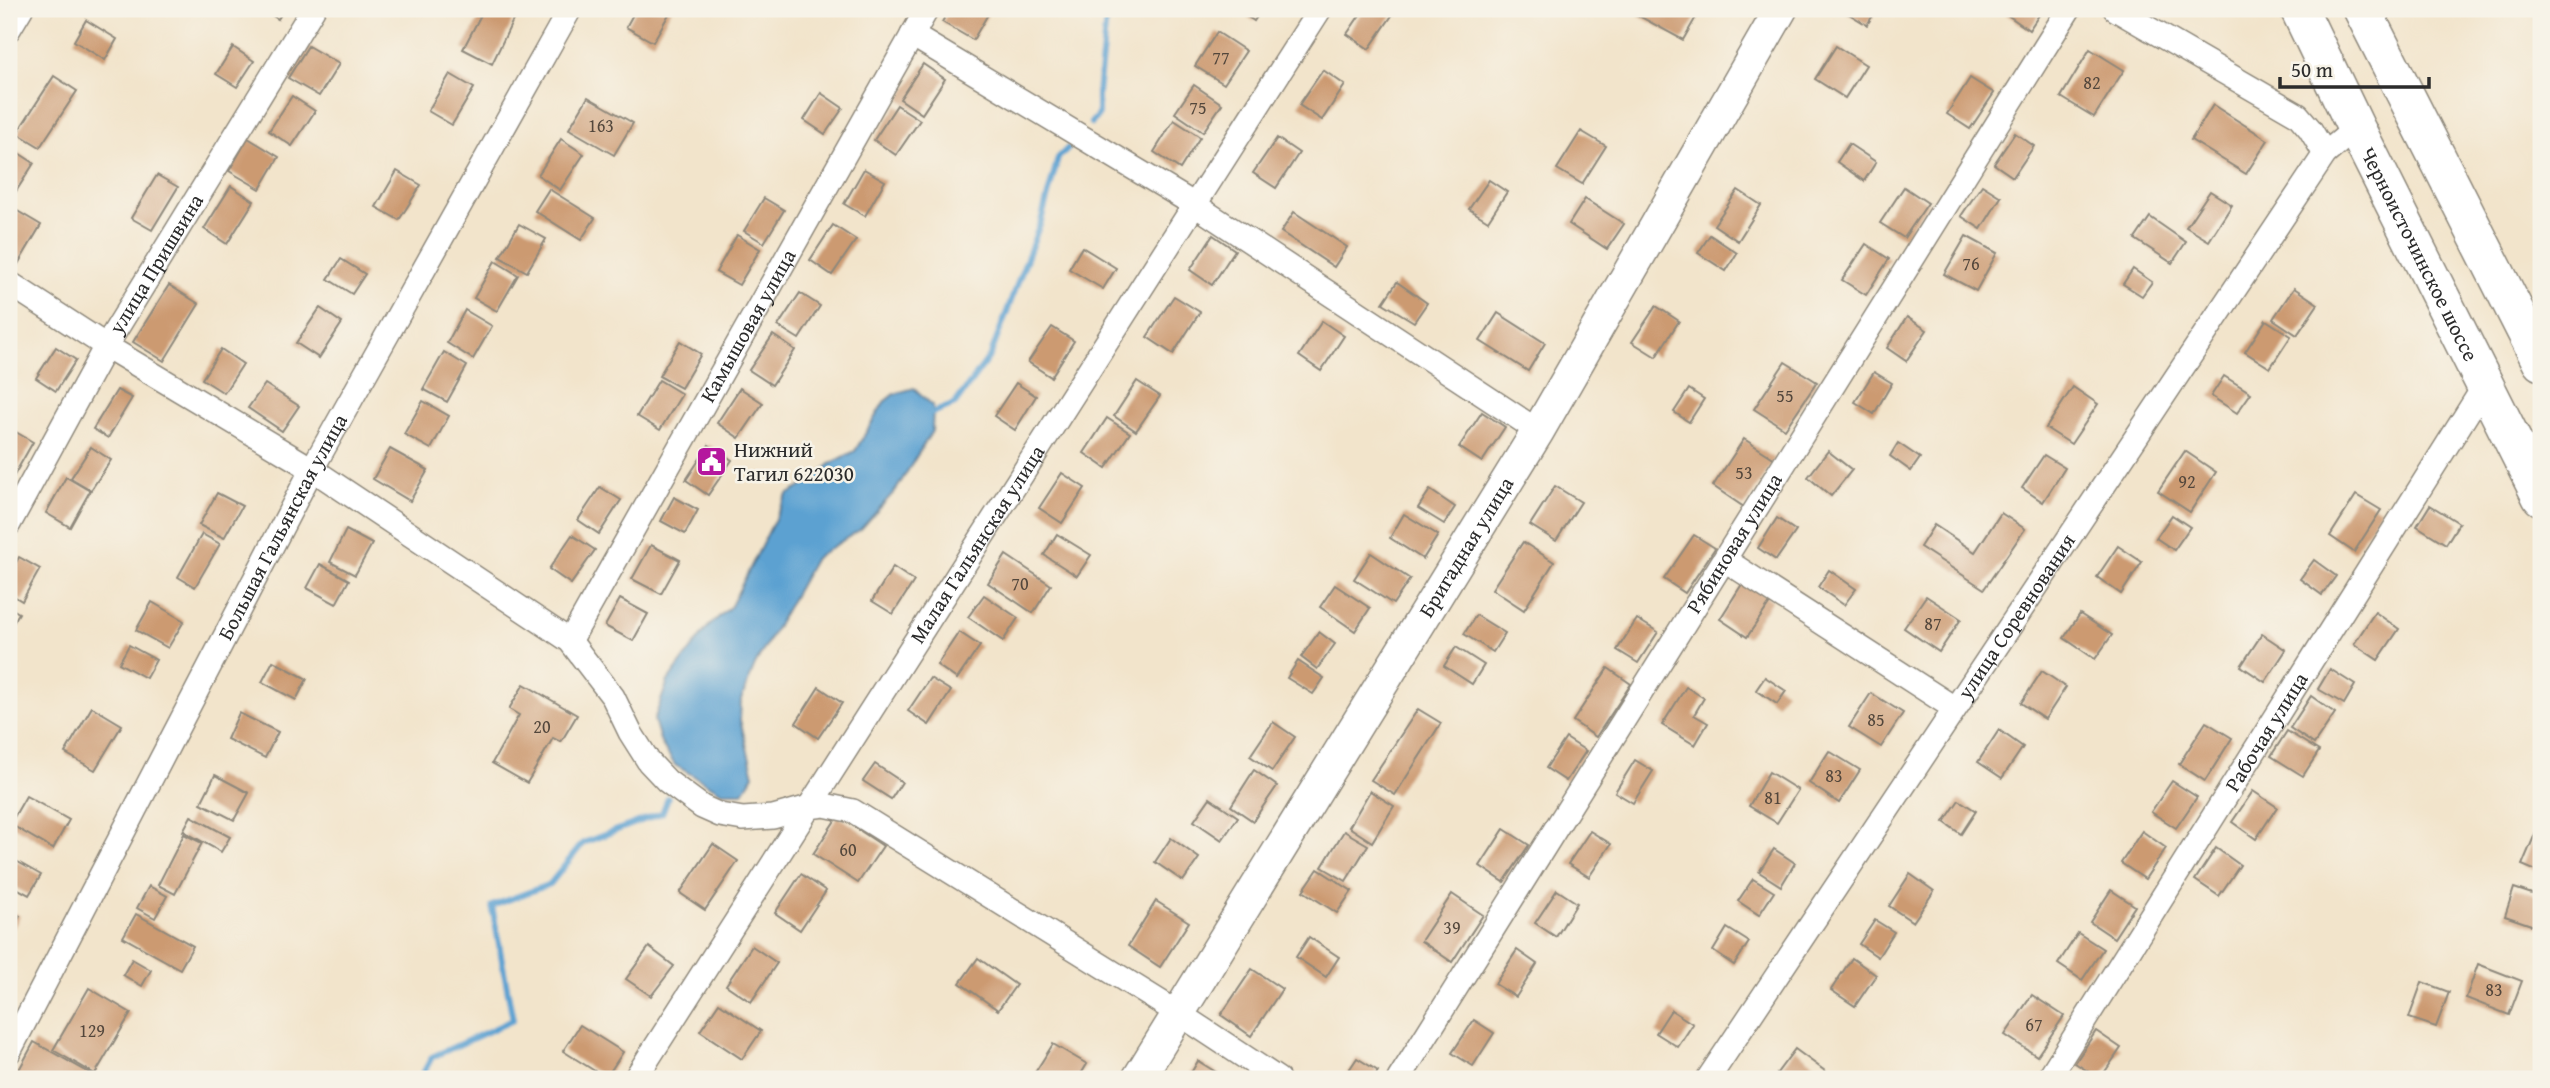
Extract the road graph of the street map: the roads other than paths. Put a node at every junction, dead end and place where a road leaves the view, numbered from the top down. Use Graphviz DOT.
graph roads {
  1 [pos="20,9"];
  2 [pos="313,9"];
  3 [pos="570,9"];
  4 [pos="928,9"];
  5 [pos="1320,9"];
  6 [pos="1781,9"];
  7 [pos="2069,9"];
  8 [pos="2115,9"];
  9 [pos="2299,9"];
  10 [pos="2362,9"];
  11 [pos="9,29"];
  12 [pos="912,35"];
  13 [pos="2356,128"];
  14 [pos="2325,154"];
  15 [pos="1195,205"];
  16 [pos="9,283"];
  17 [pos="106,346"];
  18 [pos="2541,362"];
  19 [pos="2485,385"];
  20 [pos="1538,431"];
  21 [pos="312,469"];
  22 [pos="2541,497"];
  23 [pos="9,524"];
  24 [pos="1725,560"];
  25 [pos="570,641"];
  26 [pos="1954,708"];
  27 [pos="809,807"];
  28 [pos="1178,1013"];
  29 [pos="9,1052"];
  30 [pos="635,1079"];
  31 [pos="1138,1079"];
  32 [pos="1278,1079"];
  33 [pos="1399,1079"];
  34 [pos="1708,1079"];
  35 [pos="2048,1079"];
  1 -- 11 [label="street"];
  2 -- 17 [label="street, улица Пришвина"];
  3 -- 21 [label="street, Большая Гальянская улица"];
  4 -- 12 [label="street, Камышовая улица"];
  5 -- 15 [label="street, Малая Гальянская улица"];
  6 -- 20 [label="street, Бригадная улица"];
  7 -- 24 [label="street, Рябиновая улица"];
  8 -- 14 [label="street"];
  9 -- 13 [label="main road, Черноисточинское шоссе"];
  10 -- 18 [label="main road"];
  12 -- 15 [label="street"];
  12 -- 25 [label="street, Камышовая улица"];
  13 -- 14 [label="street, улица Соревнования"];
  13 -- 19 [label="main road, Черноисточинское шоссе"];
  14 -- 26 [label="street, улица Соревнования"];
  15 -- 20 [label="street"];
  15 -- 27 [label="street, Малая Гальянская улица"];
  16 -- 17 [label="street"];
  17 -- 21 [label="street"];
  17 -- 23 [label="street, улица Пришвина"];
  19 -- 22 [label="main road, Черноисточинское шоссе"];
  19 -- 35 [label="street, Рабочая улица"];
  20 -- 28 [label="street, Бригадная улица"];
  21 -- 25 [label="street"];
  21 -- 29 [label="street, Большая Гальянская улица"];
  24 -- 26 [label="street"];
  24 -- 33 [label="street, Рябиновая улица"];
  25 -- 27 [label="street"];
  26 -- 34 [label="street, улица Соревнования"];
  27 -- 28 [label="street"];
  27 -- 30 [label="street, Малая Гальянская улица"];
  28 -- 31 [label="street, Бригадная улица"];
  28 -- 32 [label="street"];
}
